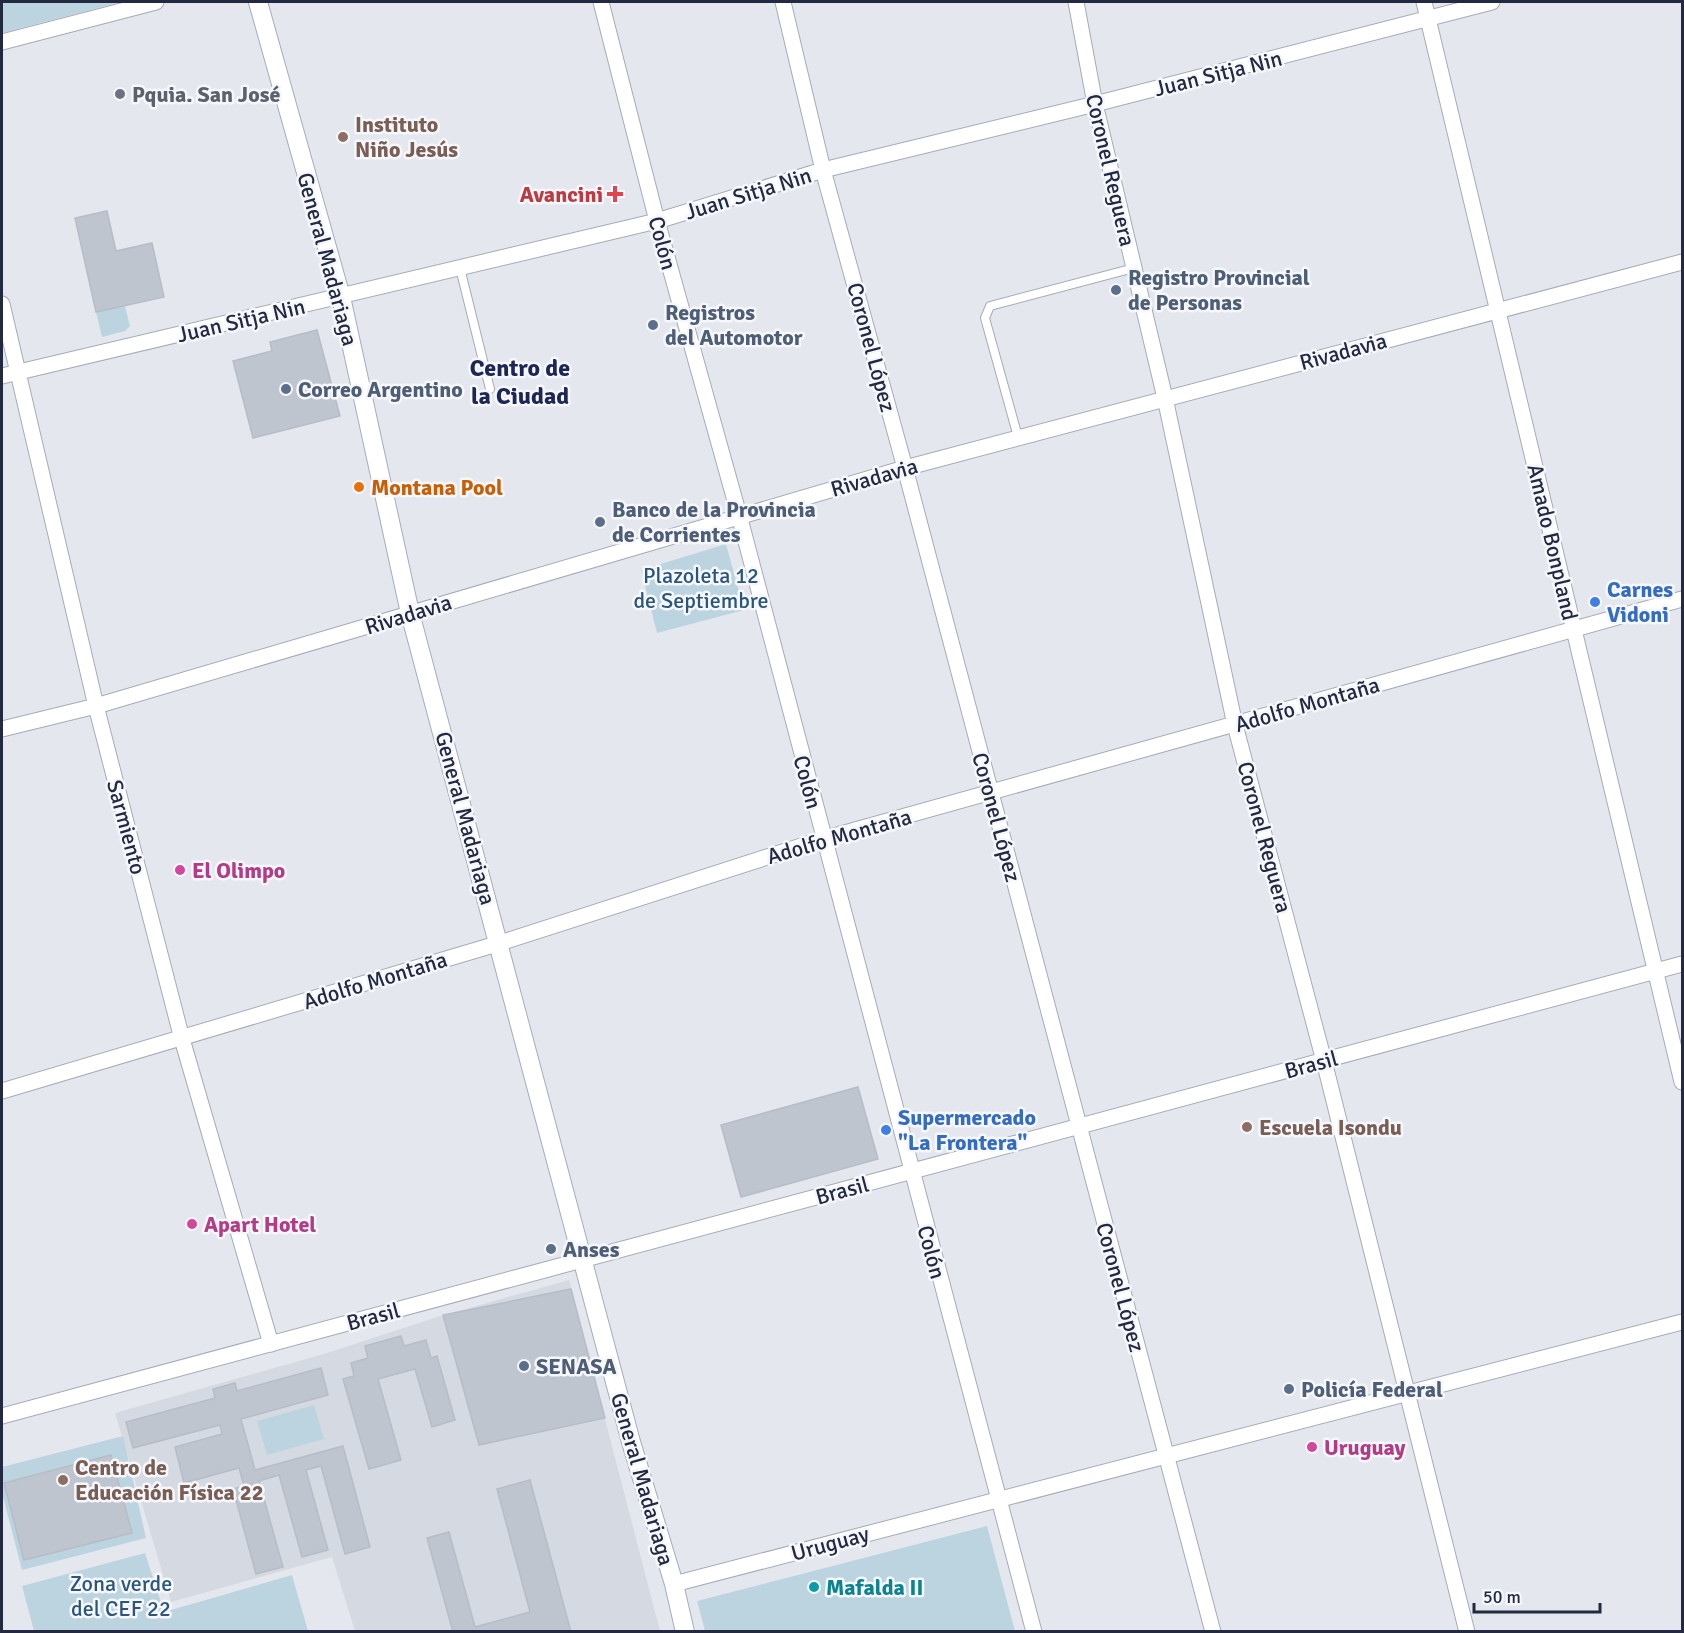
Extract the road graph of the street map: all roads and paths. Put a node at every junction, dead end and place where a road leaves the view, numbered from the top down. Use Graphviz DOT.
graph roads {
  1 [pos="156,2"];
  2 [pos="258,2"];
  3 [pos="601,2"];
  4 [pos="783,2"];
  5 [pos="1076,2"];
  6 [pos="1424,2"];
  7 [pos="1492,2"];
  8 [pos="1428,19"];
  9 [pos="2,42"];
  10 [pos="1095,104"];
  11 [pos="823,170"];
  12 [pos="657,221"];
  13 [pos="1683,262"];
  14 [pos="460,268"];
  15 [pos="1134,268"];
  16 [pos="341,297"];
  17 [pos="2,304"];
  18 [pos="1498,310"];
  19 [pos="17,372"];
  20 [pos="2,376"];
  21 [pos="490,389"];
  22 [pos="1165,398"];
  23 [pos="1018,437"];
  24 [pos="905,468"];
  25 [pos="739,515"];
  26 [pos="1683,599"];
  27 [pos="410,613"];
  28 [pos="1574,630"];
  29 [pos="96,706"];
  30 [pos="1235,724"];
  31 [pos="2,729"];
  32 [pos="991,793"];
  33 [pos="824,839"];
  34 [pos="500,943"];
  35 [pos="1683,964"];
  36 [pos="1656,972"];
  37 [pos="182,1039"];
  38 [pos="1324,1060"];
  39 [pos="1683,1082"];
  40 [pos="2,1091"];
  41 [pos="1079,1126"];
  42 [pos="911,1172"];
  43 [pos="583,1258"];
  44 [pos="1683,1322"];
  45 [pos="271,1344"];
  46 [pos="1408,1394"];
  47 [pos="2,1416"];
  48 [pos="1167,1458"];
  49 [pos="999,1499"];
  50 [pos="674,1584"];
  51 [pos="685,1632"];
  52 [pos="1034,1632"];
  53 [pos="1213,1632"];
  54 [pos="1467,1632"];
  1 -- 9 [label="street"];
  2 -- 16 [label="street, General Madariaga"];
  3 -- 12 [label="street, Colón"];
  4 -- 11 [label="street, Coronel López"];
  5 -- 10 [label="street, Coronel Reguera"];
  6 -- 8 [label="street, Amado Bonpland"];
  7 -- 8 [label="street, Juan Sitja Nin"];
  8 -- 10 [label="street, Juan Sitja Nin"];
  8 -- 18 [label="street, Amado Bonpland"];
  10 -- 11 [label="street, Juan Sitja Nin"];
  10 -- 15 [label="street, Coronel Reguera"];
  11 -- 12 [label="street, Juan Sitja Nin"];
  11 -- 24 [label="street, Coronel López"];
  12 -- 14 [label="street, Juan Sitja Nin"];
  12 -- 25 [label="street, Colón"];
  13 -- 18 [label="street, Rivadavia"];
  14 -- 16 [label="street, Juan Sitja Nin"];
  14 -- 21 [label="lane"];
  15 -- 22 [label="street, Coronel Reguera"];
  15 -- 23 [label="lane"];
  16 -- 19 [label="street, Juan Sitja Nin"];
  16 -- 27 [label="street, General Madariaga"];
  17 -- 19 [label="street, Sarmiento"];
  18 -- 22 [label="street, Rivadavia"];
  18 -- 28 [label="street, Amado Bonpland"];
  19 -- 20 [label="street, Juan Sitja Nin"];
  19 -- 29 [label="street, Sarmiento"];
  22 -- 23 [label="street, Rivadavia"];
  22 -- 30 [label="street, Coronel Reguera"];
  23 -- 24 [label="street, Rivadavia"];
  24 -- 25 [label="street, Rivadavia"];
  24 -- 32 [label="street, Coronel López"];
  25 -- 27 [label="street, Rivadavia"];
  25 -- 33 [label="street, Colón"];
  26 -- 28 [label="street, Adolfo Montaña"];
  27 -- 29 [label="street, Rivadavia"];
  27 -- 34 [label="street, General Madariaga"];
  28 -- 30 [label="street, Adolfo Montaña"];
  28 -- 36 [label="street, Amado Bonpland"];
  29 -- 31 [label="street, Rivadavia"];
  29 -- 37 [label="street, Sarmiento"];
  30 -- 32 [label="street, Adolfo Montaña"];
  30 -- 38 [label="street, Coronel Reguera"];
  32 -- 33 [label="street, Adolfo Montaña"];
  32 -- 41 [label="street, Coronel López"];
  33 -- 34 [label="street, Adolfo Montaña"];
  33 -- 42 [label="street, Colón"];
  34 -- 37 [label="street, Adolfo Montaña"];
  34 -- 43 [label="street, General Madariaga"];
  35 -- 36 [label="street, Brasil"];
  36 -- 38 [label="street, Brasil"];
  36 -- 39 [label="street, Amado Bonpland"];
  37 -- 40 [label="street, Adolfo Montaña"];
  37 -- 45 [label="street, Sarmiento"];
  38 -- 41 [label="street, Brasil"];
  38 -- 46 [label="street, Coronel Reguera"];
  41 -- 42 [label="street, Brasil"];
  41 -- 48 [label="street, Coronel López"];
  42 -- 43 [label="street, Brasil"];
  42 -- 49 [label="street, Colón"];
  43 -- 45 [label="street, Brasil"];
  43 -- 50 [label="street, General Madariaga"];
  44 -- 46 [label="street, Uruguay"];
  45 -- 47 [label="street, Brasil"];
  46 -- 48 [label="street, Uruguay"];
  46 -- 54 [label="street, Coronel Reguera"];
  48 -- 49 [label="street, Uruguay"];
  48 -- 53 [label="street, Coronel López"];
  49 -- 50 [label="street, Uruguay"];
  49 -- 52 [label="street, Colón"];
  50 -- 51 [label="street, General Madariaga"];
}
